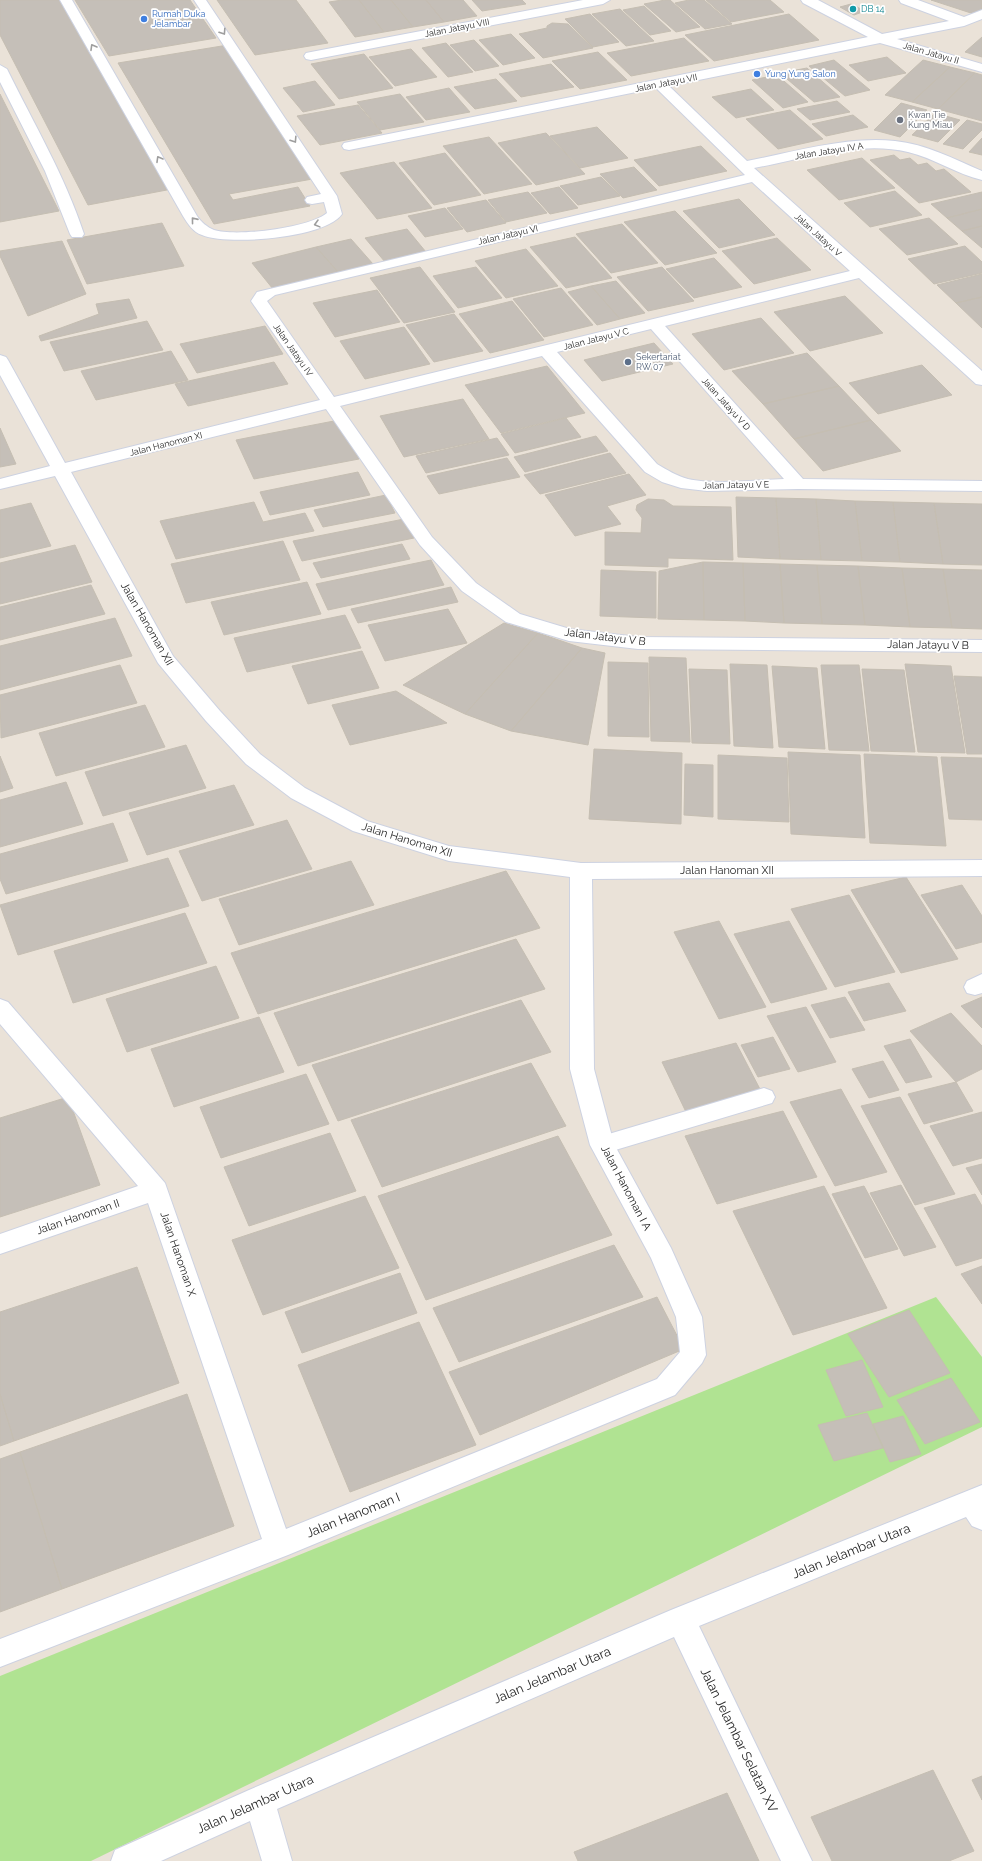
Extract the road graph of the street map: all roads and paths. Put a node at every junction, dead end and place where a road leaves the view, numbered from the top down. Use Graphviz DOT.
graph roads {
  1 [pos="66,0"];
  2 [pos="200,0"];
  3 [pos="603,0"];
  4 [pos="808,0"];
  5 [pos="906,0"];
  6 [pos="982,14"];
  7 [pos="964,22"];
  8 [pos="880,39"];
  9 [pos="311,56"];
  10 [pos="982,68"];
  11 [pos="0,69"];
  12 [pos="660,84"];
  13 [pos="349,146"];
  14 [pos="743,166"];
  15 [pos="982,176"];
  16 [pos="755,177"];
  17 [pos="330,196"];
  18 [pos="312,200"];
  19 [pos="77,234"];
  20 [pos="860,273"];
  21 [pos="263,295"];
  22 [pos="654,324"];
  23 [pos="547,351"];
  24 [pos="0,360"];
  25 [pos="982,380"];
  26 [pos="331,404"];
  27 [pos="62,469"];
  28 [pos="0,484"];
  29 [pos="798,484"];
  30 [pos="982,486"];
  31 [pos="982,646"];
  32 [pos="982,868"];
  33 [pos="581,871"];
  34 [pos="0,1008"];
  35 [pos="764,1097"];
  36 [pos="602,1145"];
  37 [pos="156,1190"];
  38 [pos="0,1244"];
  39 [pos="693,1355"];
  40 [pos="979,1506"];
  41 [pos="278,1546"];
  42 [pos="681,1620"];
  43 [pos="0,1653"];
  44 [pos="260,1800"];
  45 [pos="126,1861"];
  46 [pos="277,1861"];
  47 [pos="797,1861"];
  17 -- 1 [label="lane, one-way"];
  2 -- 17 [label="lane, one-way"];
  3 -- 9 [label="street, Jalan Jatayu VIII"];
  4 -- 8 [label="street"];
  5 -- 7 [label="street"];
  6 -- 7 [label="street, Jalan Jatayu VII"];
  7 -- 8 [label="street, Jalan Jatayu VII"];
  8 -- 10 [label="street, Jalan Jatayu II"];
  8 -- 12 [label="street, Jalan Jatayu VII"];
  11 -- 19 [label="lane"];
  12 -- 13 [label="street, Jalan Jatayu VII"];
  12 -- 14 [label="street, Jalan Jatayu V"];
  14 -- 15 [label="street, Jalan Jatayu IV A"];
  14 -- 16 [label="street, Jalan Jatayu V"];
  16 -- 20 [label="street, Jalan Jatayu V"];
  16 -- 21 [label="street, Jalan Jatayu VI"];
  17 -- 18 [label="lane"];
  20 -- 22 [label="street, Jalan Jatayu V C"];
  20 -- 25 [label="street, Jalan Jatayu V"];
  21 -- 26 [label="street, Jalan Jatayu IV"];
  22 -- 23 [label="street, Jalan Jatayu V C"];
  22 -- 29 [label="street, Jalan Jatayu V D"];
  23 -- 26 [label="street, Jalan Jatayu V C"];
  23 -- 29 [label="street, Jalan Jatayu V E"];
  24 -- 27 [label="street, Jalan Hanoman XII"];
  26 -- 27 [label="street, Jalan Hanoman XI"];
  26 -- 31 [label="street, Jalan Jatayu V B"];
  27 -- 28 [label="street, Jalan Hanoman XI"];
  27 -- 33 [label="street, Jalan Hanoman XII"];
  29 -- 30 [label="street, Jalan Jatayu V E"];
  32 -- 33 [label="street, Jalan Hanoman XII"];
  33 -- 36 [label="street, Jalan Hanoman I A"];
  34 -- 37 [label="street, Jalan Hanoman X"];
  35 -- 36 [label="lane"];
  36 -- 39 [label="street, Jalan Hanoman I A"];
  37 -- 38 [label="street, Jalan Hanoman II"];
  37 -- 41 [label="street, Jalan Hanoman X"];
  39 -- 41 [label="street, Jalan Hanoman I"];
  40 -- 42 [label="street, Jalan Jelambar Utara"];
  41 -- 43 [label="street, Jalan Hanoman I"];
  42 -- 44 [label="street, Jalan Jelambar Utara"];
  42 -- 47 [label="street, Jalan Jelambar Selatan XV"];
  44 -- 45 [label="street, Jalan Jelambar Utara"];
  44 -- 46 [label="street"];
}
